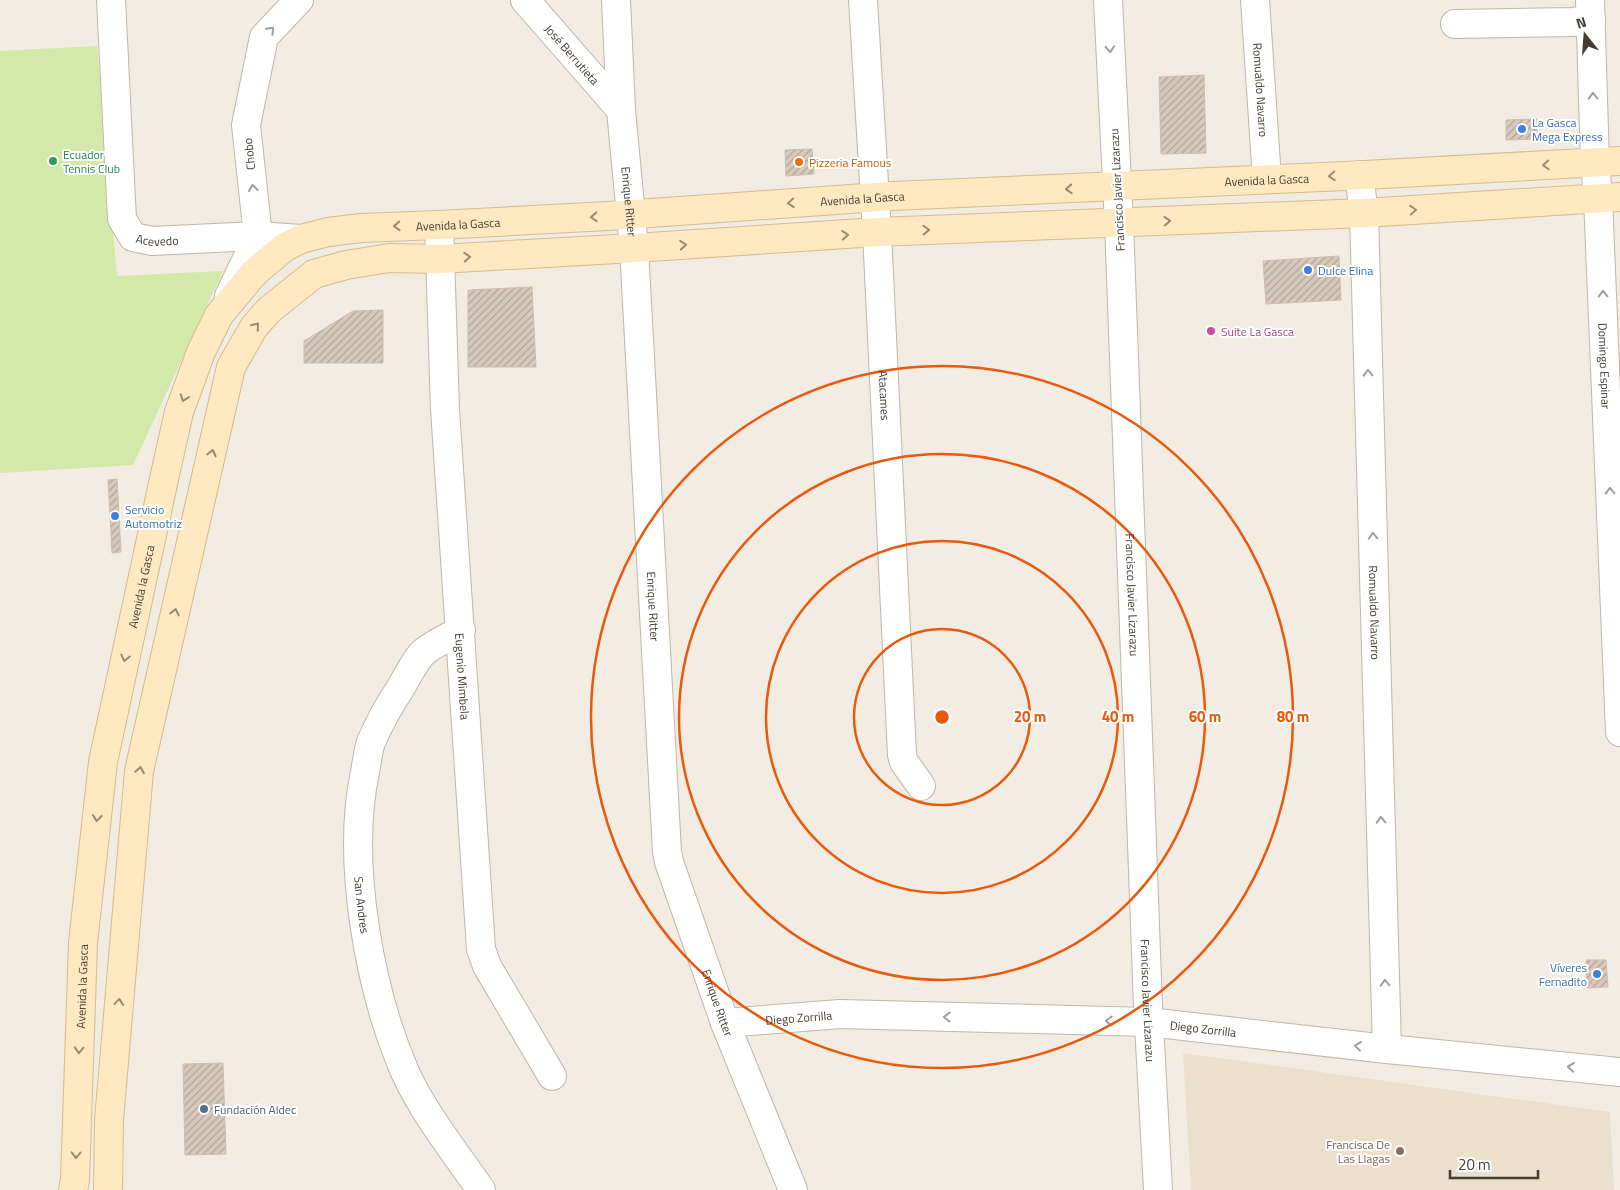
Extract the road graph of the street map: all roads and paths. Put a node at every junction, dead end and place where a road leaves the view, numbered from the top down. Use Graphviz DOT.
graph roads {
  1 [pos="111,0"];
  2 [pos="299,0"];
  3 [pos="525,0"];
  4 [pos="616,0"];
  5 [pos="862,0"];
  6 [pos="1108,0"];
  7 [pos="1255,0"];
  8 [pos="1590,10"];
  9 [pos="1455,24"];
  10 [pos="621,110"];
  11 [pos="1608,162"];
  12 [pos="1359,175"];
  13 [pos="1267,179"];
  14 [pos="1118,186"];
  15 [pos="1609,197"];
  16 [pos="874,198"];
  17 [pos="1364,213"];
  18 [pos="631,214"];
  19 [pos="1119,223"];
  20 [pos="439,225"];
  21 [pos="877,232"];
  22 [pos="258,236"];
  23 [pos="301,239"];
  24 [pos="634,248"];
  25 [pos="440,259"];
  26 [pos="219,315"];
  27 [pos="460,630"];
  28 [pos="1620,732"];
  29 [pos="921,786"];
  30 [pos="1148,1022"];
  31 [pos="725,1023"];
  32 [pos="1387,1049"];
  33 [pos="1620,1072"];
  34 [pos="552,1076"];
  35 [pos="73,1190"];
  36 [pos="108,1190"];
  37 [pos="481,1190"];
  38 [pos="793,1190"];
  39 [pos="1158,1190"];
  1 -- 22 [label="street, Acevedo"];
  22 -- 2 [label="street, Chobo, one-way"];
  3 -- 10 [label="street, José Berrutieta"];
  4 -- 10 [label="street, Enrique Ritter"];
  5 -- 16 [label="street, Atacames"];
  6 -- 14 [label="street, Francisco Javier Lizarazu, one-way"];
  7 -- 13 [label="street, Romualdo Navarro"];
  8 -- 9 [label="street"];
  11 -- 8 [label="street, Domingo Espinar, one-way"];
  10 -- 18 [label="street, Enrique Ritter"];
  11 -- 12 [label="main road, Avenida la Gasca, one-way"];
  11 -- 15 [label="street, Domingo Espinar"];
  12 -- 13 [label="main road, Avenida la Gasca, one-way"];
  12 -- 17 [label="street, Romualdo Navarro"];
  13 -- 14 [label="main road, Avenida la Gasca"];
  14 -- 16 [label="main road, Avenida la Gasca, one-way"];
  14 -- 19 [label="street, Francisco Javier Lizarazu"];
  17 -- 15 [label="main road, one-way"];
  28 -- 15 [label="street, Domingo Espinar, one-way"];
  16 -- 18 [label="main road, Avenida la Gasca, one-way"];
  16 -- 21 [label="street, Atacames"];
  19 -- 17 [label="main road, one-way"];
  32 -- 17 [label="street, Romualdo Navarro, one-way"];
  18 -- 20 [label="main road, Avenida la Gasca, one-way"];
  18 -- 24 [label="street, Enrique Ritter"];
  21 -- 19 [label="main road, one-way"];
  19 -- 30 [label="street, Francisco Javier Lizarazu"];
  20 -- 23 [label="main road, Avenida la Gasca, one-way"];
  20 -- 25 [label="street, Eugenio Mimbela"];
  24 -- 21 [label="main road, one-way"];
  21 -- 29 [label="street, Atacames"];
  22 -- 23 [label="street, Acevedo"];
  22 -- 26 [label="street"];
  23 -- 26 [label="main road, Avenida la Gasca"];
  25 -- 24 [label="main road, one-way"];
  24 -- 31 [label="street, Enrique Ritter"];
  25 -- 27 [label="street, Eugenio Mimbela"];
  36 -- 25 [label="main road, one-way"];
  26 -- 35 [label="main road, Avenida la Gasca, one-way"];
  27 -- 34 [label="street, Eugenio Mimbela"];
  27 -- 37 [label="street, San Andres"];
  30 -- 31 [label="street, Diego Zorrilla, one-way"];
  32 -- 30 [label="street, Diego Zorrilla, one-way"];
  30 -- 39 [label="street, Francisco Javier Lizarazu"];
  31 -- 38 [label="street, Enrique Ritter"];
  33 -- 32 [label="street, Diego Zorrilla, one-way"];
}
